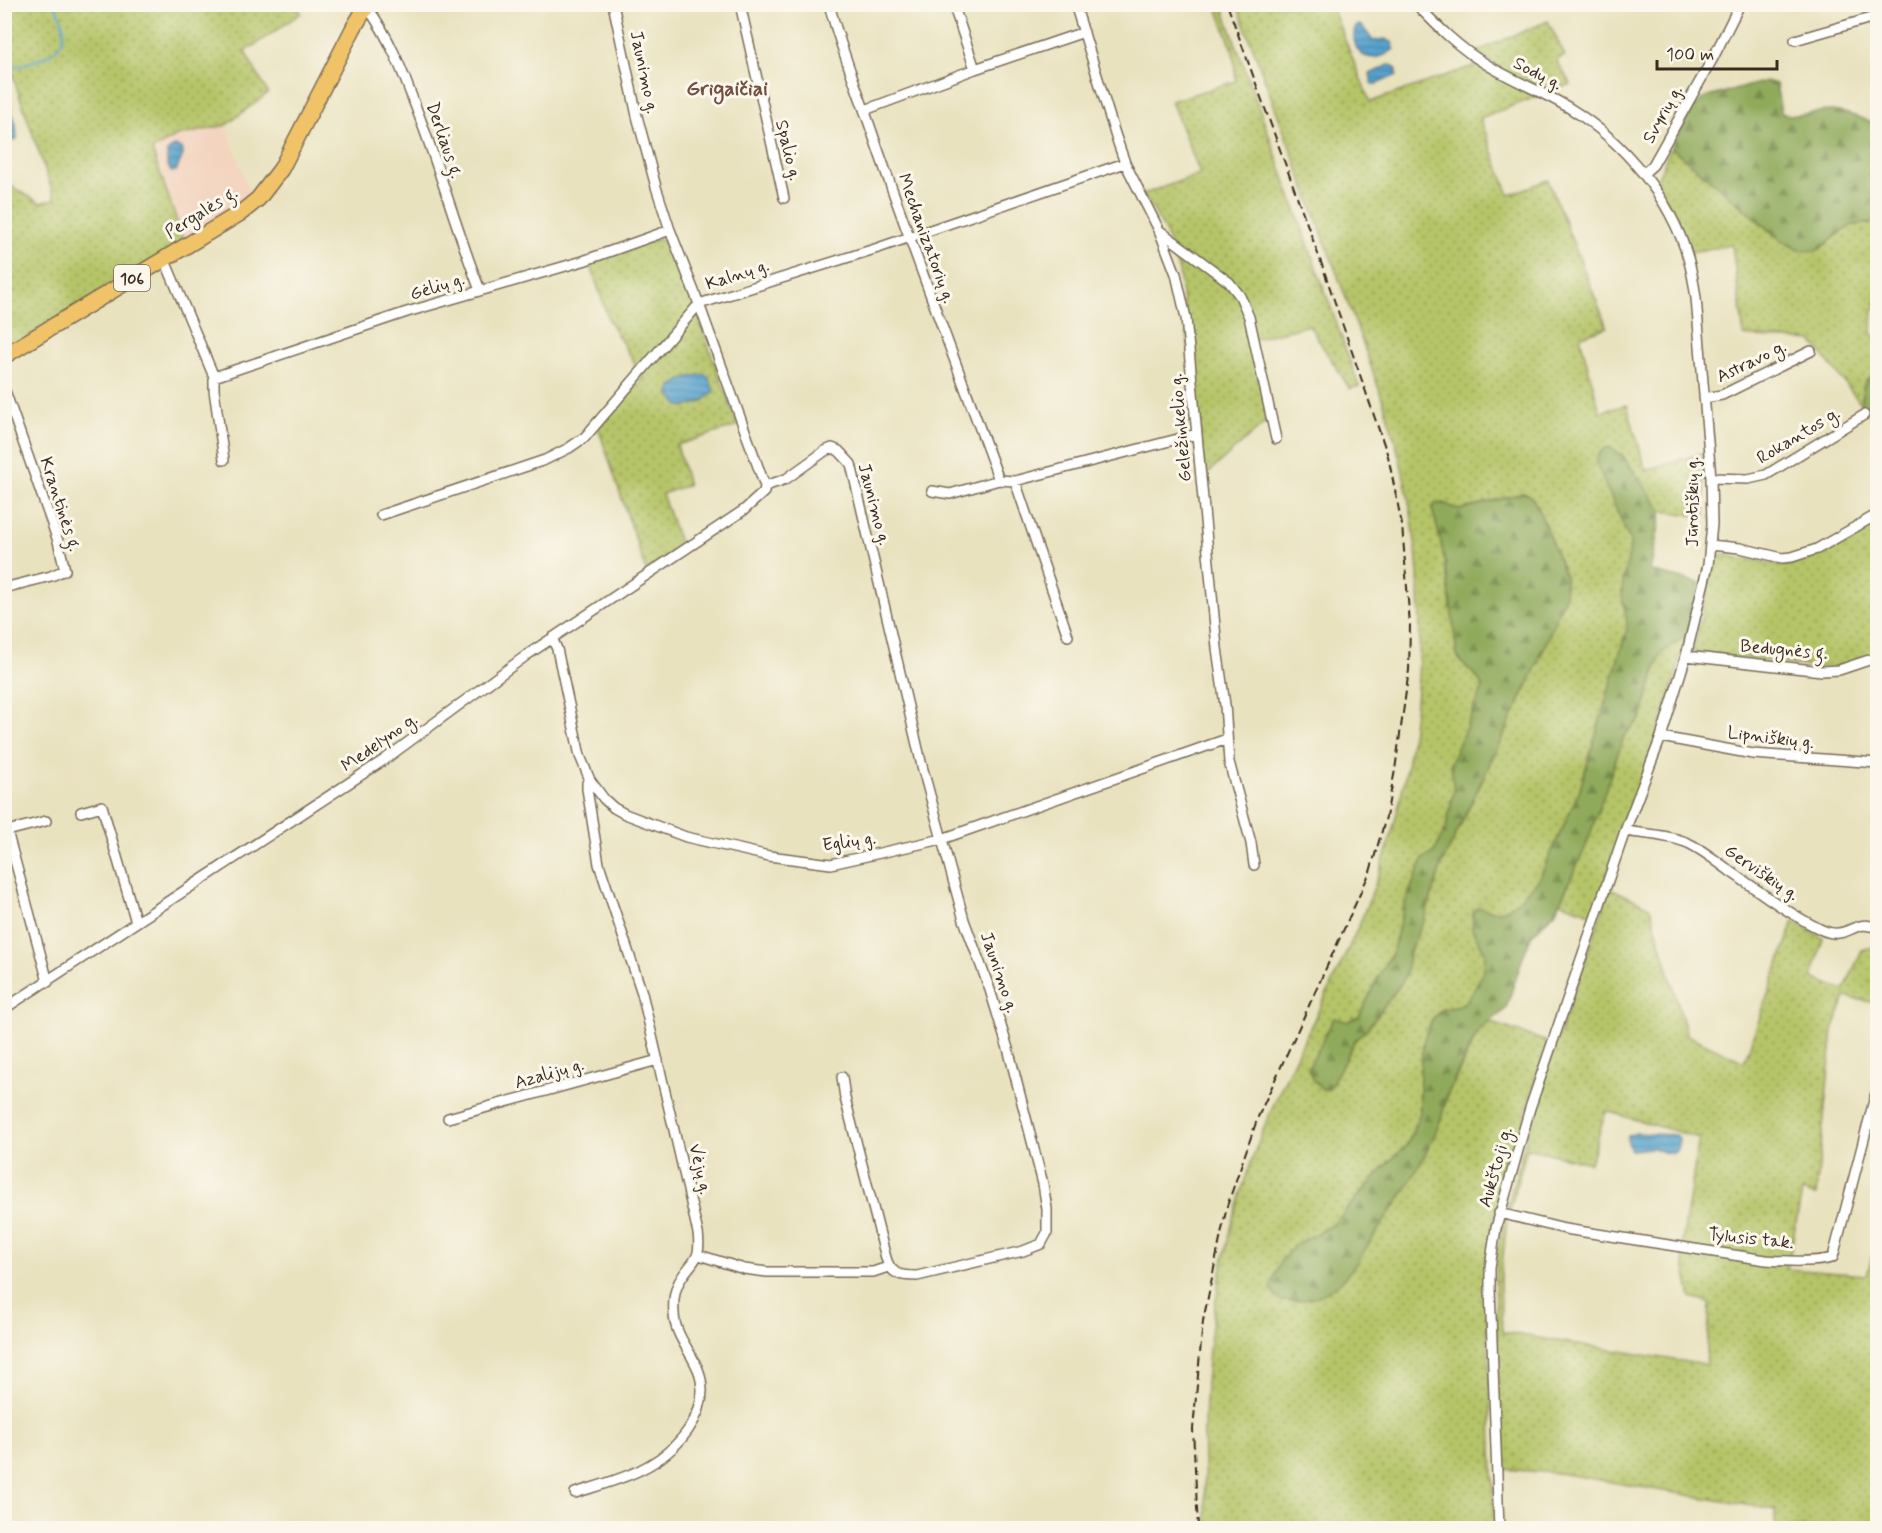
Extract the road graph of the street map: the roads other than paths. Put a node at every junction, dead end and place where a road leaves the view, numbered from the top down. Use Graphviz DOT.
graph roads {
  1 [pos="614,4"];
  2 [pos="740,4"];
  3 [pos="829,4"];
  4 [pos="953,4"];
  5 [pos="1075,4"];
  6 [pos="1416,4"];
  7 [pos="1740,4"];
  8 [pos="367,6"];
  9 [pos="1878,16"];
  10 [pos="1084,32"];
  11 [pos="1795,40"];
  12 [pos="975,69"];
  13 [pos="864,110"];
  14 [pos="1125,163"];
  15 [pos="1644,173"];
  16 [pos="784,198"];
  17 [pos="670,230"];
  18 [pos="1159,230"];
  19 [pos="908,237"];
  20 [pos="164,258"];
  21 [pos="480,290"];
  22 [pos="699,303"];
  23 [pos="1811,351"];
  24 [pos="4,356"];
  25 [pos="214,377"];
  26 [pos="4,388"];
  27 [pos="1704,398"];
  28 [pos="1864,415"];
  29 [pos="1197,434"];
  30 [pos="1276,439"];
  31 [pos="224,460"];
  32 [pos="1711,478"];
  33 [pos="999,480"];
  34 [pos="1015,481"];
  35 [pos="765,489"];
  36 [pos="932,491"];
  37 [pos="381,514"];
  38 [pos="1878,514"];
  39 [pos="1710,545"];
  40 [pos="4,588"];
  41 [pos="1068,636"];
  42 [pos="552,638"];
  43 [pos="1686,656"];
  44 [pos="1878,657"];
  45 [pos="1661,737"];
  46 [pos="1227,739"];
  47 [pos="1878,763"];
  48 [pos="590,780"];
  49 [pos="81,812"];
  50 [pos="46,821"];
  51 [pos="6,831"];
  52 [pos="1625,831"];
  53 [pos="942,839"];
  54 [pos="1254,865"];
  55 [pos="136,922"];
  56 [pos="1878,929"];
  57 [pos="48,982"];
  58 [pos="4,1009"];
  59 [pos="658,1060"];
  60 [pos="842,1077"];
  61 [pos="1876,1093"];
  62 [pos="448,1118"];
  63 [pos="1499,1213"];
  64 [pos="699,1255"];
  65 [pos="888,1267"];
  66 [pos="575,1493"];
  67 [pos="1499,1528"];
  1 -- 17 [label="street, Jaunimo g."];
  2 -- 16 [label="street, Spalio g."];
  3 -- 13 [label="street, Mechanizatorių g."];
  4 -- 12 [label="street"];
  5 -- 10 [label="street, Geležinkelio g."];
  6 -- 15 [label="street, Sodų g."];
  7 -- 15 [label="street, Svyrių g."];
  8 -- 20 [label="main road, Pergalės g. / 106"];
  8 -- 21 [label="street, Derliaus g."];
  9 -- 11 [label="street"];
  10 -- 12 [label="street"];
  10 -- 14 [label="street, Geležinkelio g."];
  12 -- 13 [label="street"];
  13 -- 19 [label="street, Mechanizatorių g."];
  14 -- 18 [label="street, Geležinkelio g."];
  14 -- 19 [label="street, Kalnų g."];
  15 -- 27 [label="street, Jūrotiškių g."];
  17 -- 21 [label="street, Gėlių g."];
  17 -- 22 [label="street, Jaunimo g."];
  18 -- 29 [label="street, Geležinkelio g."];
  18 -- 30 [label="street"];
  19 -- 22 [label="street, Kalnų g."];
  19 -- 33 [label="street, Mechanizatorių g."];
  20 -- 24 [label="main road, Pergalės g. / 106"];
  20 -- 25 [label="street"];
  21 -- 25 [label="street, Gėlių g."];
  22 -- 35 [label="street, Jaunimo g."];
  22 -- 37 [label="street, Kalnų g."];
  23 -- 27 [label="street, Astravo g."];
  25 -- 31 [label="street"];
  26 -- 40 [label="street, Krantinės g."];
  27 -- 32 [label="street, Jūrotiškių g."];
  28 -- 32 [label="street, Rokantos g."];
  29 -- 34 [label="street"];
  29 -- 46 [label="street, Geležinkelio g."];
  32 -- 39 [label="street, Jūrotiškių g."];
  33 -- 34 [label="street"];
  33 -- 36 [label="street"];
  34 -- 41 [label="street"];
  35 -- 42 [label="street, Medelyno g."];
  35 -- 53 [label="street, Jaunimo g."];
  38 -- 39 [label="street"];
  39 -- 43 [label="street, Jūrotiškių g."];
  42 -- 48 [label="street, Eglių g."];
  42 -- 55 [label="street, Medelyno g."];
  43 -- 44 [label="street, Bedugnės g."];
  43 -- 45 [label="street, Jūrotiškių g."];
  45 -- 47 [label="street, Lipniškių g."];
  45 -- 52 [label="street, Jūrotiškių g."];
  46 -- 53 [label="street, Eglių g."];
  46 -- 54 [label="street, Geležinkelio g."];
  48 -- 53 [label="street, Eglių g."];
  48 -- 59 [label="street, Vėjų g."];
  49 -- 55 [label="street"];
  50 -- 51 [label="street"];
  51 -- 57 [label="street"];
  52 -- 56 [label="street, Gerviškių g."];
  52 -- 63 [label="street, Aukštoji g."];
  53 -- 65 [label="street, Jaunimo g."];
  55 -- 57 [label="street, Medelyno g."];
  57 -- 58 [label="street, Medelyno g."];
  59 -- 62 [label="street, Azalijų g."];
  59 -- 64 [label="street, Vėjų g."];
  60 -- 65 [label="street"];
  61 -- 63 [label="street, Tylusis tak."];
  63 -- 67 [label="street, Aukštoji g."];
  64 -- 65 [label="street"];
  64 -- 66 [label="street"];
}
